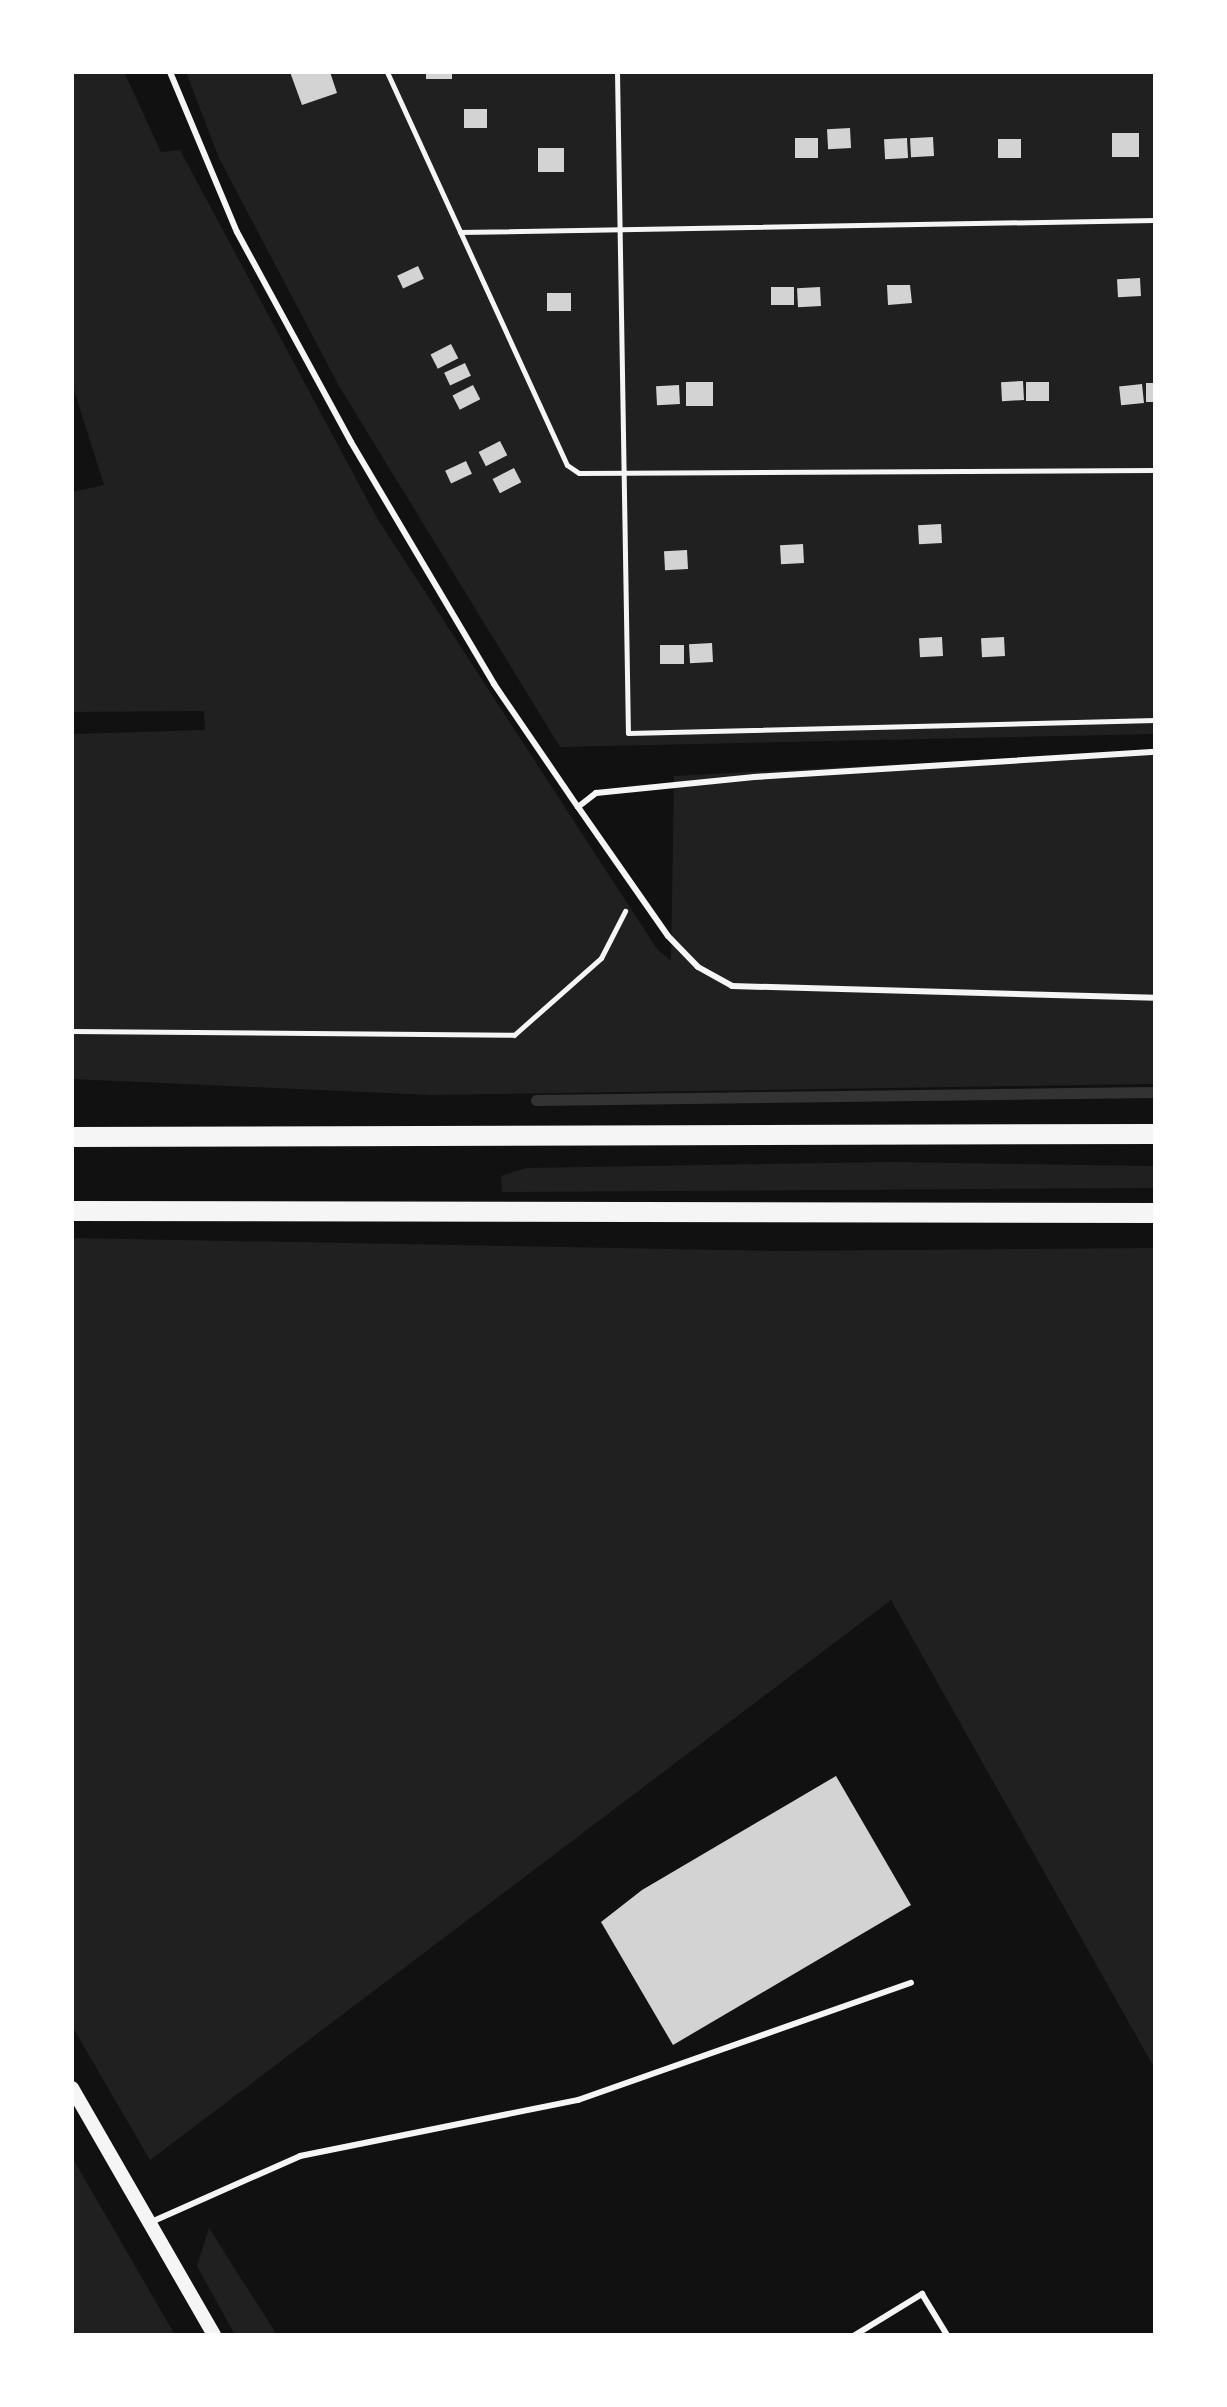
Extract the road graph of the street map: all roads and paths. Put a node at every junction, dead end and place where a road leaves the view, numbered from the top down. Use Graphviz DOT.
graph roads {
  1 [pos="170,72"];
  2 [pos="387,72"];
  3 [pos="617,72"];
  4 [pos="1155,220"];
  5 [pos="460,232"];
  6 [pos="621,234"];
  7 [pos="1155,470"];
  8 [pos="623,476"];
  9 [pos="1155,720"];
  10 [pos="1155,752"];
  11 [pos="578,807"];
  12 [pos="633,894"];
  13 [pos="1155,998"];
  14 [pos="72,1031"];
  15 [pos="1155,1134"];
  16 [pos="72,1137"];
  17 [pos="72,1211"];
  18 [pos="1155,1213"];
  19 [pos="911,1983"];
  20 [pos="72,2088"];
  21 [pos="149,2223"];
  22 [pos="214,2335"];
  23 [pos="855,2335"];
  24 [pos="947,2335"];
  1 -- 11 [label="lane"];
  2 -- 5 [label="path"];
  3 -- 6 [label="path"];
  4 -- 6 [label="path"];
  5 -- 6 [label="path"];
  5 -- 8 [label="path"];
  6 -- 8 [label="path"];
  7 -- 8 [label="path"];
  8 -- 9 [label="path"];
  10 -- 11 [label="lane"];
  11 -- 12 [label="lane"];
  12 -- 13 [label="lane"];
  12 -- 14 [label="path"];
  15 -- 16 [label="main road"];
  17 -- 18 [label="main road"];
  19 -- 21 [label="lane"];
  20 -- 21 [label="street"];
  21 -- 22 [label="street"];
  23 -- 24 [label="lane"];
}
